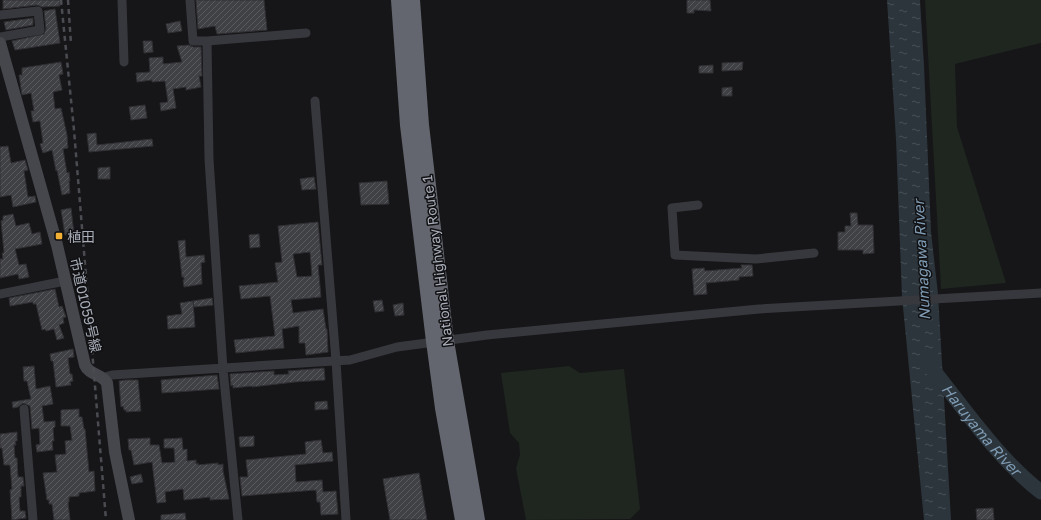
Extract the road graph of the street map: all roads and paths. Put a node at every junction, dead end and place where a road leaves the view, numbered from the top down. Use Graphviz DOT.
graph roads {
  1 [pos="122,0"];
  2 [pos="190,0"];
  3 [pos="399,0"];
  4 [pos="412,0"];
  5 [pos="0,15"];
  6 [pos="306,33"];
  7 [pos="0,37"];
  8 [pos="207,41"];
  9 [pos="0,43"];
  10 [pos="124,62"];
  11 [pos="315,101"];
  12 [pos="698,205"];
  13 [pos="814,253"];
  14 [pos="65,281"];
  15 [pos="1041,293"];
  16 [pos="0,294"];
  17 [pos="440,341"];
  18 [pos="336,361"];
  19 [pos="223,369"];
  20 [pos="105,379"];
  21 [pos="24,409"];
  22 [pos="33,520"];
  23 [pos="129,520"];
  24 [pos="238,520"];
  25 [pos="346,520"];
  26 [pos="463,520"];
  27 [pos="477,520"];
  1 -- 10 [label="street"];
  2 -- 8 [label="street"];
  3 -- 17 [label="highway, National Highway Route 1"];
  4 -- 17 [label="highway, National Highway Route 1"];
  5 -- 7 [label="street"];
  6 -- 8 [label="street"];
  8 -- 19 [label="street"];
  9 -- 14 [label="street, 市道01059号線"];
  11 -- 18 [label="street"];
  12 -- 13 [label="street"];
  14 -- 16 [label="street"];
  14 -- 20 [label="street, 市道01059号線"];
  15 -- 17 [label="street"];
  17 -- 18 [label="street"];
  17 -- 26 [label="highway, National Highway Route 1"];
  17 -- 27 [label="highway, National Highway Route 1"];
  18 -- 19 [label="street"];
  18 -- 25 [label="street"];
  19 -- 20 [label="street"];
  19 -- 24 [label="street"];
  20 -- 23 [label="street"];
  21 -- 22 [label="street"];
}
